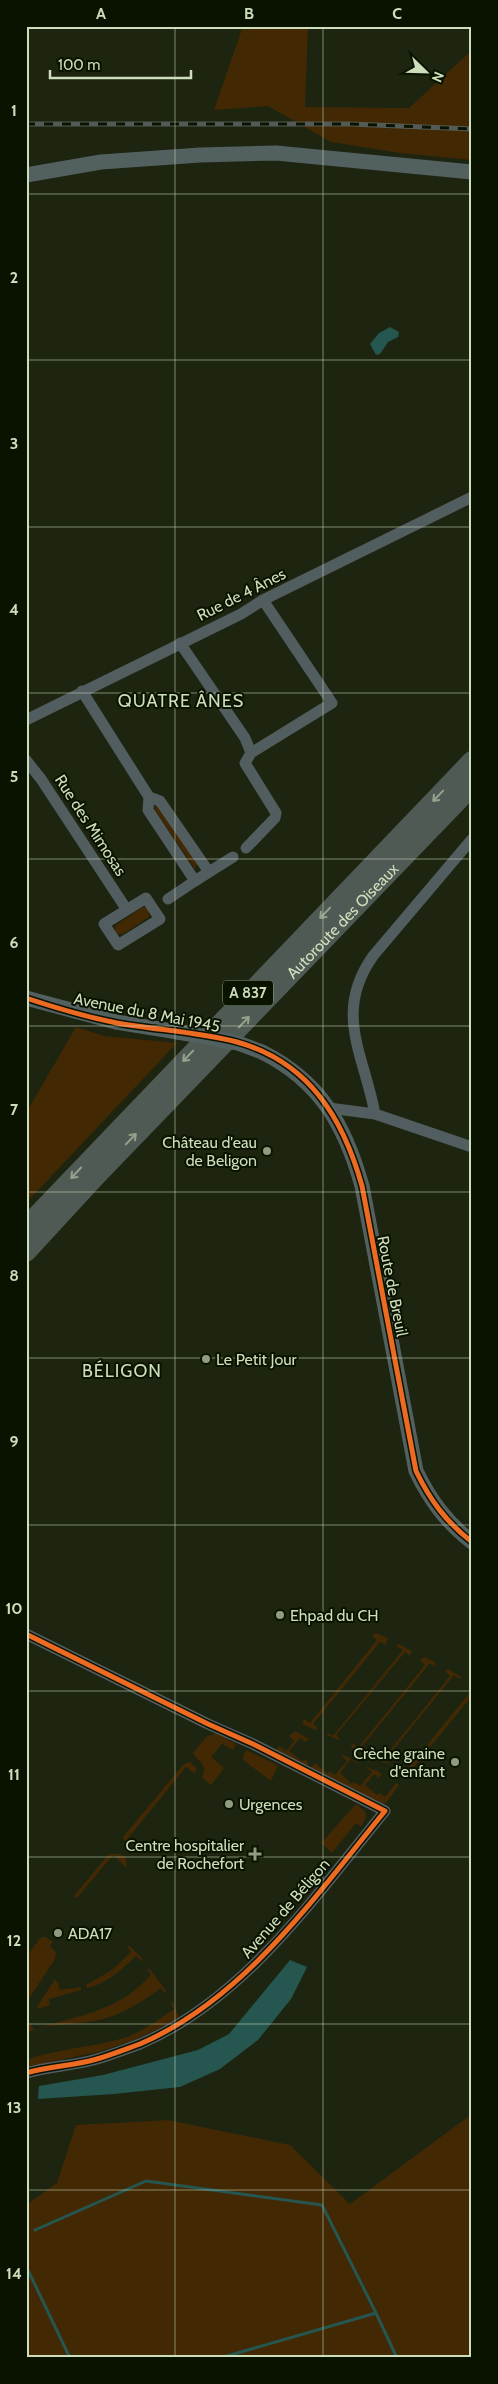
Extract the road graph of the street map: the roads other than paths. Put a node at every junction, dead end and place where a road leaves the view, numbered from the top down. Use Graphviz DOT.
graph roads {
  1 [pos="472,172"];
  2 [pos="26,175"];
  3 [pos="472,497"];
  4 [pos="263,600"];
  5 [pos="180,643"];
  6 [pos="82,691"];
  7 [pos="26,720"];
  8 [pos="251,753"];
  9 [pos="26,760"];
  10 [pos="472,761"];
  11 [pos="472,787"];
  12 [pos="149,796"];
  13 [pos="472,839"];
  14 [pos="246,848"];
  15 [pos="232,857"];
  16 [pos="209,872"];
  17 [pos="195,881"];
  18 [pos="168,899"];
  19 [pos="127,910"];
  20 [pos="26,998"];
  21 [pos="262,1052"];
  22 [pos="330,1108"];
  23 [pos="375,1114"];
  24 [pos="472,1147"];
  25 [pos="26,1226"];
  26 [pos="26,1252"];
  27 [pos="472,1542"];
  28 [pos="26,1634"];
  29 [pos="26,2073"];
  1 -- 2 [label="street"];
  3 -- 4 [label="street, Rue de 4 Ânes"];
  4 -- 5 [label="street, Rue de 4 Ânes"];
  4 -- 8 [label="street"];
  5 -- 6 [label="street, Rue de 4 Ânes"];
  5 -- 8 [label="street"];
  6 -- 7 [label="street, Rue de 4 Ânes"];
  6 -- 12 [label="street"];
  8 -- 14 [label="street"];
  9 -- 19 [label="street, Rue des Mimosas"];
  10 -- 25 [label="highway, Autoroute des Oiseaux / A 837, one-way"];
  26 -- 11 [label="highway, Autoroute des Oiseaux / A 837, one-way"];
  12 -- 16 [label="street"];
  12 -- 17 [label="street"];
  13 -- 23 [label="street"];
  15 -- 16 [label="street"];
  16 -- 17 [label="street"];
  17 -- 18 [label="street"];
  19 -- 19 [label="street"];
  20 -- 21 [label="street, Avenue du 8 Mai 1945, bridge"];
  21 -- 22 [label="street, Route de Breuil"];
  22 -- 23 [label="street"];
  22 -- 27 [label="street, Route de Breuil"];
  23 -- 24 [label="street"];
  28 -- 29 [label="street, Avenue de Béligon"];
}
